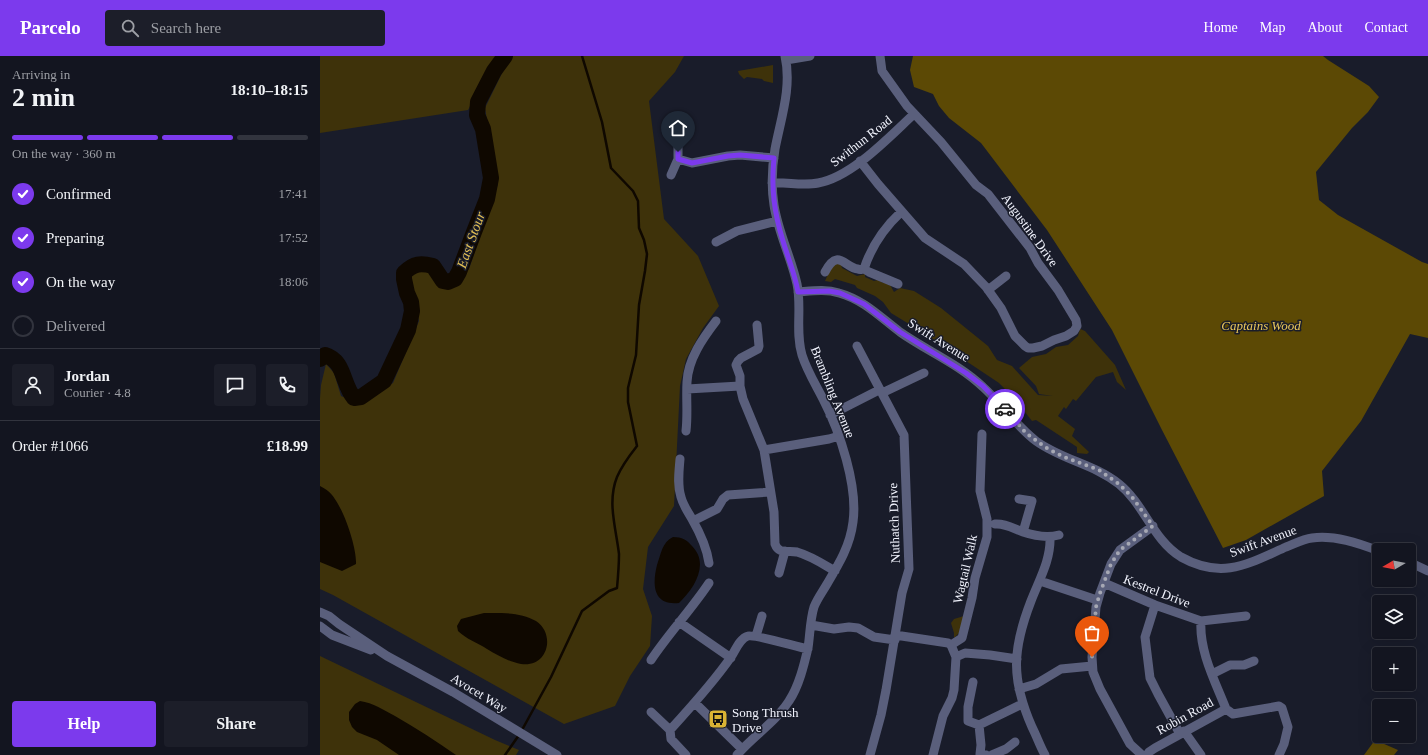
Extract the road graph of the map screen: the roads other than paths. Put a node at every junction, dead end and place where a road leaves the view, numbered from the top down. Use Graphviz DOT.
graph roads {
  1 [pos="810,56"];
  2 [pos="880,56"];
  3 [pos="785,58"];
  4 [pos="914,114"];
  5 [pos="678,141"];
  6 [pos="774,158"];
  7 [pos="678,159"];
  8 [pos="860,161"];
  9 [pos="671,175"];
  10 [pos="772,183"];
  11 [pos="901,212"];
  12 [pos="777,221"];
  13 [pos="728,235"];
  14 [pos="716,242"];
  15 [pos="732,244"];
  16 [pos="864,269"];
  17 [pos="825,272"];
  18 [pos="1006,276"];
  19 [pos="898,284"];
  20 [pos="988,290"];
  21 [pos="798,292"];
  22 [pos="716,321"];
  23 [pos="757,325"];
  24 [pos="857,346"];
  25 [pos="924,373"];
  26 [pos="740,386"];
  27 [pos="687,389"];
  28 [pos="881,392"];
  29 [pos="830,415"];
  30 [pos="686,431"];
  31 [pos="982,434"];
  32 [pos="839,436"];
  33 [pos="764,450"];
  34 [pos="680,459"];
  35 [pos="770,492"];
  36 [pos="1019,499"];
  37 [pos="693,521"];
  38 [pos="995,524"];
  39 [pos="1153,526"];
  40 [pos="1023,532"];
  41 [pos="1372,549"];
  42 [pos="785,551"];
  43 [pos="710,563"];
  44 [pos="1416,565"];
  45 [pos="835,571"];
  46 [pos="1428,571"];
  47 [pos="779,574"];
  48 [pos="1040,582"];
  49 [pos="709,583"];
  50 [pos="1104,583"];
  51 [pos="1097,600"];
  52 [pos="1155,605"];
  53 [pos="320,612"];
  54 [pos="762,616"];
  55 [pos="1246,616"];
  56 [pos="1201,621"];
  57 [pos="679,622"];
  58 [pos="811,625"];
  59 [pos="320,626"];
  60 [pos="756,636"];
  61 [pos="895,638"];
  62 [pos="962,638"];
  63 [pos="951,645"];
  64 [pos="808,649"];
  65 [pos="965,653"];
  66 [pos="387,656"];
  67 [pos="956,657"];
  68 [pos="731,658"];
  69 [pos="1017,659"];
  70 [pos="651,660"];
  71 [pos="1254,660"];
  72 [pos="1092,666"];
  73 [pos="1212,674"];
  74 [pos="973,682"];
  75 [pos="1019,689"];
  76 [pos="695,703"];
  77 [pos="1022,704"];
  78 [pos="1226,709"];
  79 [pos="651,712"];
  80 [pos="979,725"];
  81 [pos="670,730"];
  82 [pos="1182,732"];
  83 [pos="1015,742"];
  84 [pos="739,752"];
  85 [pos="557,755"];
  86 [pos="686,755"];
  87 [pos="870,755"];
  88 [pos="933,755"];
  89 [pos="986,755"];
  90 [pos="992,755"];
  91 [pos="1045,755"];
  92 [pos="1142,755"];
  93 [pos="1147,755"];
  94 [pos="1201,755"];
  95 [pos="1279,755"];
  1 -- 3 [label="street"];
  2 -- 4 [label="street, Augustine Drive"];
  3 -- 6 [label="street, Brambling Avenue"];
  4 -- 8 [label="street, Swithun Road"];
  4 -- 20 [label="street, Augustine Drive"];
  5 -- 7 [label="street"];
  6 -- 7 [label="street"];
  6 -- 10 [label="street, Brambling Avenue"];
  7 -- 9 [label="street"];
  8 -- 10 [label="street, Swithun Road"];
  8 -- 11 [label="street, Augustine Drive"];
  10 -- 12 [label="street, Brambling Avenue"];
  11 -- 16 [label="street"];
  11 -- 20 [label="street, Augustine Drive"];
  12 -- 13 [label="street"];
  12 -- 21 [label="street, Brambling Avenue"];
  13 -- 14 [label="street"];
  13 -- 15 [label="street"];
  16 -- 17 [label="street"];
  16 -- 19 [label="street"];
  18 -- 20 [label="street"];
  21 -- 29 [label="street, Brambling Avenue"];
  21 -- 39 [label="street, Swift Avenue"];
  22 -- 27 [label="street"];
  23 -- 26 [label="street"];
  24 -- 28 [label="street, Nuthatch Drive"];
  25 -- 28 [label="street"];
  26 -- 27 [label="street"];
  26 -- 33 [label="street"];
  27 -- 30 [label="street"];
  28 -- 29 [label="street"];
  28 -- 61 [label="street, Nuthatch Drive"];
  29 -- 32 [label="street, Brambling Avenue"];
  31 -- 62 [label="street, Wagtail Walk"];
  32 -- 33 [label="street"];
  32 -- 45 [label="street, Brambling Avenue"];
  33 -- 35 [label="street"];
  34 -- 37 [label="street"];
  35 -- 37 [label="street"];
  35 -- 42 [label="street"];
  36 -- 40 [label="street"];
  37 -- 43 [label="street"];
  38 -- 40 [label="street"];
  39 -- 41 [label="street, Swift Avenue"];
  39 -- 50 [label="street"];
  40 -- 48 [label="street"];
  42 -- 45 [label="street"];
  42 -- 47 [label="street"];
  44 -- 46 [label="street"];
  45 -- 58 [label="street, Brambling Avenue"];
  48 -- 51 [label="street"];
  48 -- 69 [label="street"];
  49 -- 57 [label="street"];
  50 -- 51 [label="street"];
  50 -- 52 [label="street, Kestrel Drive"];
  51 -- 72 [label="street"];
  52 -- 56 [label="street, Kestrel Drive"];
  52 -- 82 [label="street"];
  53 -- 66 [label="street, Avocet Way"];
  54 -- 60 [label="street"];
  55 -- 56 [label="street"];
  56 -- 73 [label="street"];
  57 -- 68 [label="street"];
  57 -- 70 [label="street"];
  58 -- 61 [label="street"];
  58 -- 64 [label="street, Brambling Avenue"];
  59 -- 66 [label="street, Avocet Way"];
  60 -- 64 [label="street"];
  60 -- 68 [label="street"];
  61 -- 63 [label="street"];
  61 -- 87 [label="street, Nuthatch Drive"];
  62 -- 63 [label="street"];
  62 -- 65 [label="street, Wagtail Walk"];
  63 -- 67 [label="street"];
  64 -- 84 [label="street, Brambling Avenue"];
  65 -- 67 [label="street"];
  65 -- 69 [label="street"];
  66 -- 85 [label="street, Avocet Way"];
  67 -- 88 [label="street"];
  68 -- 76 [label="street"];
  69 -- 75 [label="street"];
  71 -- 73 [label="street"];
  72 -- 75 [label="street"];
  72 -- 92 [label="street"];
  73 -- 78 [label="street"];
  74 -- 80 [label="street"];
  75 -- 77 [label="street"];
  76 -- 81 [label="street"];
  76 -- 84 [label="street"];
  77 -- 80 [label="street"];
  77 -- 91 [label="street"];
  78 -- 82 [label="street, Robin Road"];
  78 -- 95 [label="street, Robin Road"];
  79 -- 81 [label="street"];
  80 -- 89 [label="street"];
  81 -- 86 [label="street"];
  82 -- 93 [label="street, Robin Road"];
  82 -- 94 [label="street"];
  83 -- 90 [label="street"];
}
